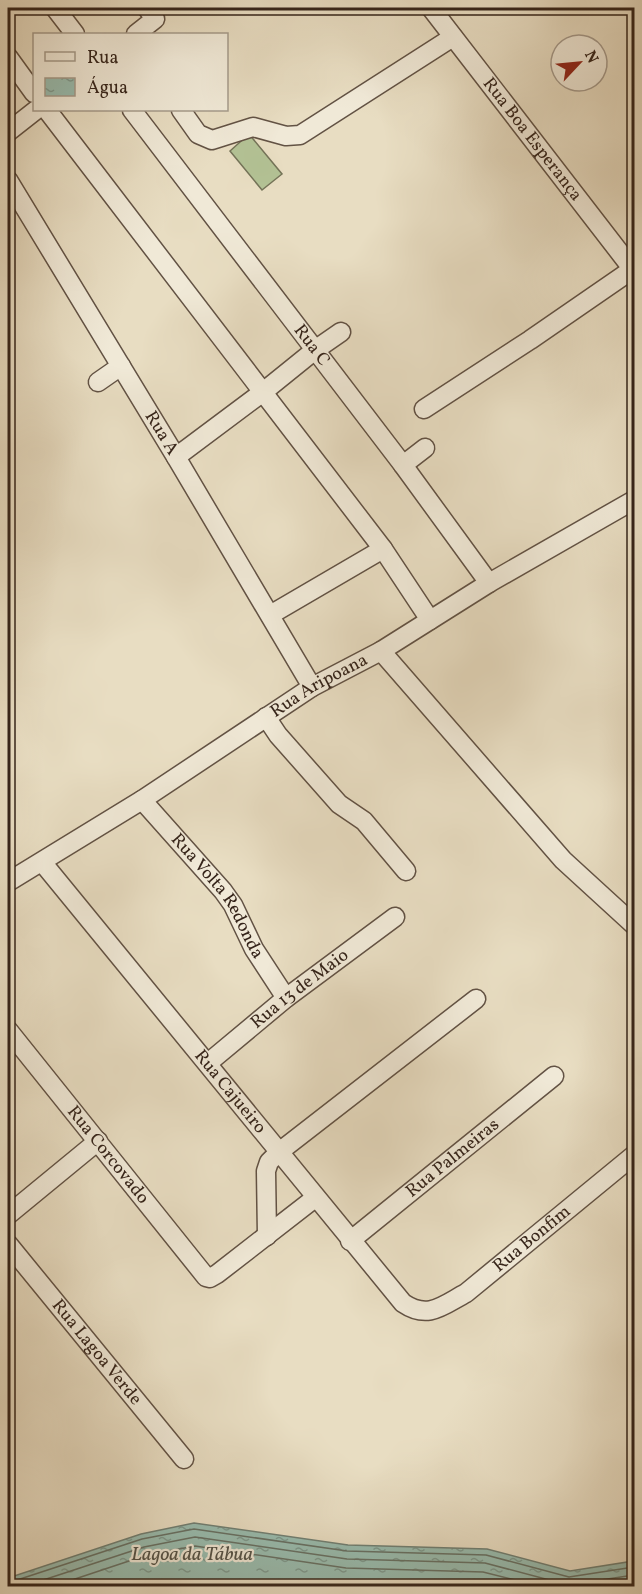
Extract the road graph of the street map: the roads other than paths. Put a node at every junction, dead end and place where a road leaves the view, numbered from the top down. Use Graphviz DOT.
graph roads {
  1 [pos="55,8"];
  2 [pos="431,8"];
  3 [pos="151,13"];
  4 [pos="74,33"];
  5 [pos="137,33"];
  6 [pos="453,37"];
  7 [pos="8,57"];
  8 [pos="33,92"];
  9 [pos="35,111"];
  10 [pos="48,111"];
  11 [pos="133,111"];
  12 [pos="182,111"];
  13 [pos="8,132"];
  14 [pos="8,180"];
  15 [pos="634,270"];
  16 [pos="341,332"];
  17 [pos="315,350"];
  18 [pos="121,366"];
  19 [pos="98,382"];
  20 [pos="263,392"];
  21 [pos="424,409"];
  22 [pos="424,448"];
  23 [pos="176,457"];
  24 [pos="403,465"];
  25 [pos="634,500"];
  26 [pos="383,549"];
  27 [pos="489,583"];
  28 [pos="270,615"];
  29 [pos="430,620"];
  30 [pos="381,651"];
  31 [pos="312,687"];
  32 [pos="266,717"];
  33 [pos="142,800"];
  34 [pos="42,862"];
  35 [pos="406,871"];
  36 [pos="8,882"];
  37 [pos="395,917"];
  38 [pos="634,925"];
  39 [pos="286,998"];
  40 [pos="476,999"];
  41 [pos="8,1030"];
  42 [pos="208,1063"];
  43 [pos="554,1076"];
  44 [pos="98,1141"];
  45 [pos="279,1152"];
  46 [pos="634,1155"];
  47 [pos="315,1198"];
  48 [pos="8,1215"];
  49 [pos="267,1236"];
  50 [pos="350,1241"];
  51 [pos="8,1244"];
  52 [pos="425,1312"];
  53 [pos="184,1459"];
  1 -- 4 [label="street"];
  2 -- 6 [label="street, Rua Boa Esperança"];
  3 -- 5 [label="street"];
  6 -- 12 [label="street"];
  6 -- 15 [label="street, Rua Boa Esperança"];
  7 -- 8 [label="street"];
  9 -- 13 [label="street"];
  10 -- 20 [label="street"];
  11 -- 17 [label="street, Rua C"];
  14 -- 18 [label="street, Rua A"];
  15 -- 21 [label="street"];
  16 -- 17 [label="street"];
  17 -- 20 [label="street"];
  17 -- 24 [label="street, Rua C"];
  18 -- 19 [label="street"];
  18 -- 23 [label="street, Rua A"];
  20 -- 23 [label="street"];
  20 -- 26 [label="street"];
  22 -- 24 [label="street"];
  23 -- 28 [label="street, Rua A"];
  24 -- 27 [label="street, Rua C"];
  25 -- 27 [label="street, Rua Aripoana"];
  26 -- 28 [label="street"];
  26 -- 29 [label="street"];
  27 -- 29 [label="street, Rua Aripoana"];
  28 -- 31 [label="street, Rua A"];
  29 -- 30 [label="street, Rua Aripoana"];
  30 -- 31 [label="street, Rua Aripoana"];
  30 -- 38 [label="street"];
  31 -- 32 [label="street, Rua Aripoana"];
  32 -- 33 [label="street, Rua Aripoana"];
  32 -- 35 [label="street"];
  33 -- 34 [label="street, Rua Aripoana"];
  33 -- 39 [label="street, Rua Volta Redonda"];
  34 -- 36 [label="street, Rua Aripoana"];
  34 -- 42 [label="street, Rua Cajueiro"];
  37 -- 39 [label="street, Rua 13 de Maio"];
  39 -- 42 [label="street, Rua 13 de Maio"];
  40 -- 45 [label="street"];
  41 -- 44 [label="street, Rua Corcovado"];
  42 -- 45 [label="street, Rua Cajueiro"];
  43 -- 50 [label="street, Rua Palmeiras"];
  44 -- 48 [label="street"];
  44 -- 49 [label="street, Rua Corcovado"];
  45 -- 47 [label="street, Rua Cajueiro"];
  45 -- 49 [label="street"];
  46 -- 52 [label="street, Rua Bonfim"];
  47 -- 49 [label="street"];
  47 -- 50 [label="street, Rua Cajueiro"];
  50 -- 52 [label="street, Rua Cajueiro"];
  51 -- 53 [label="street, Rua Lagoa Verde"];
}
